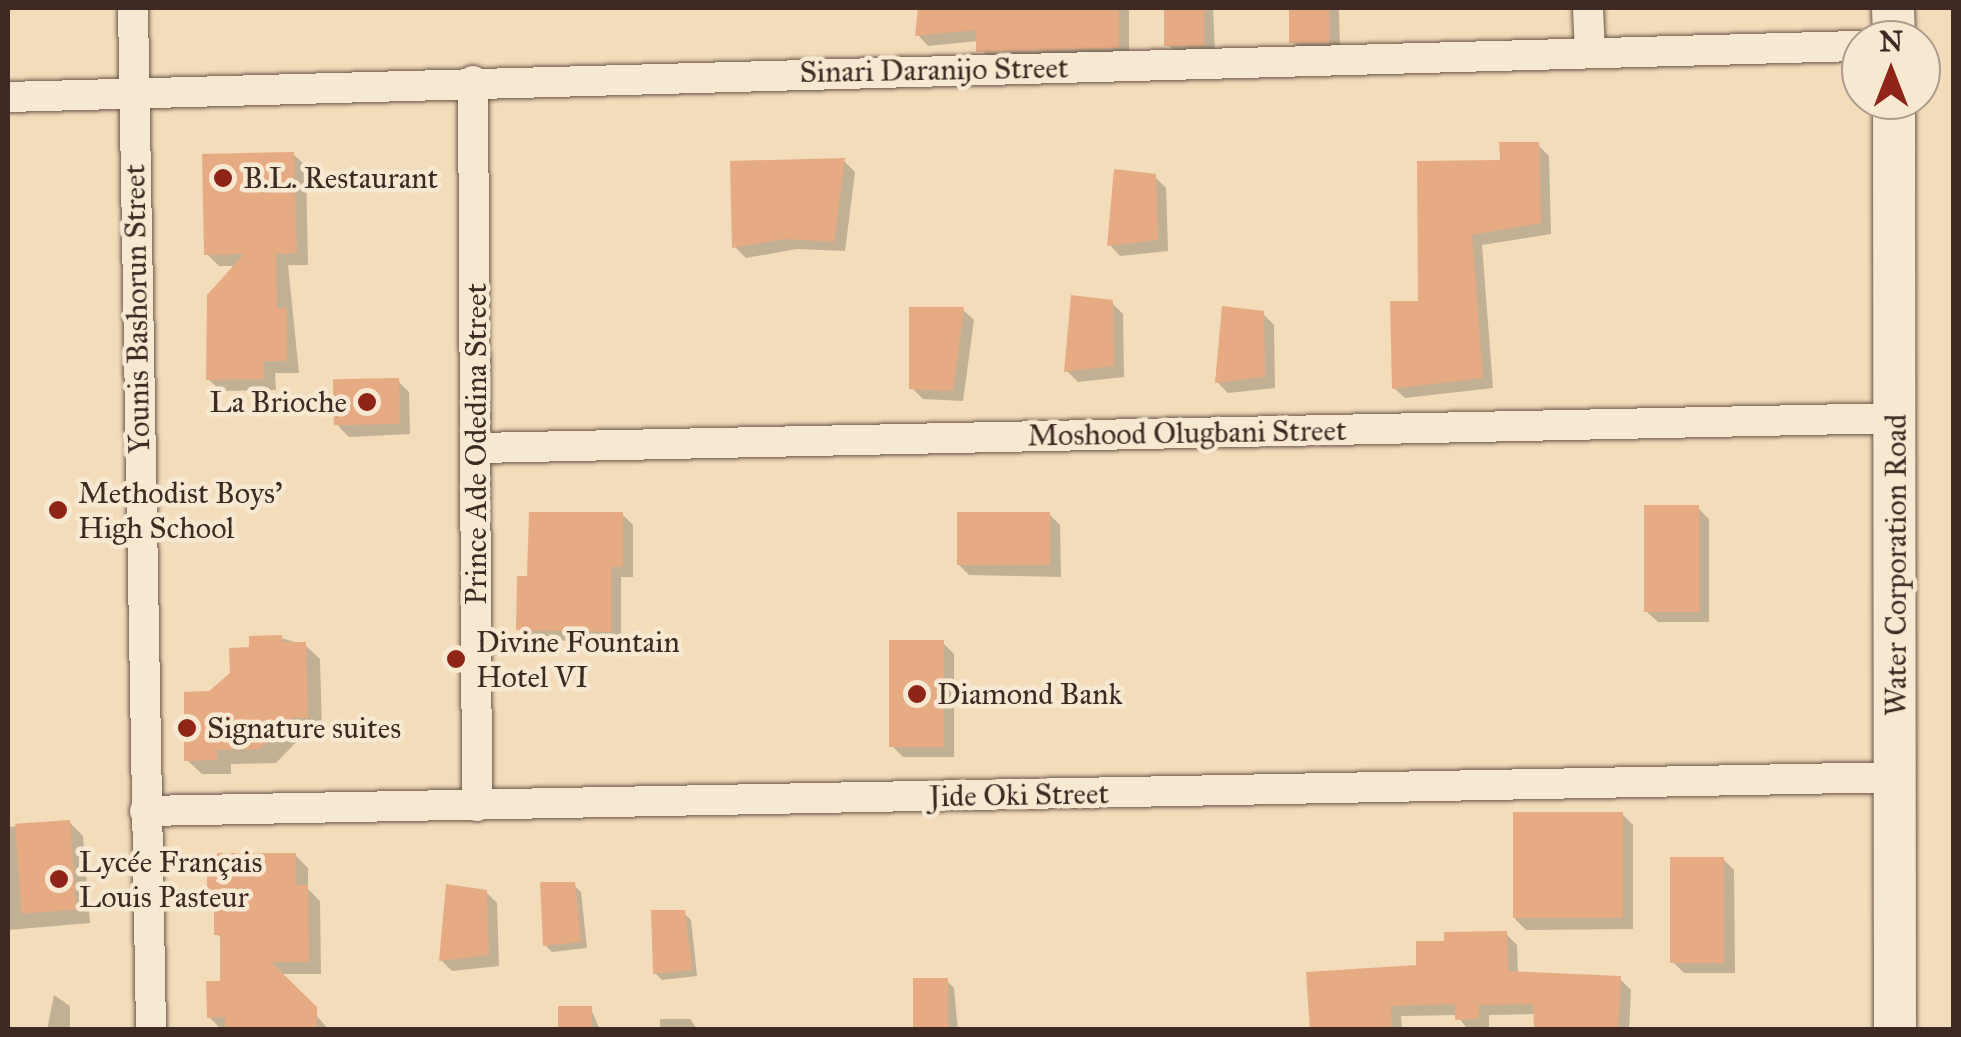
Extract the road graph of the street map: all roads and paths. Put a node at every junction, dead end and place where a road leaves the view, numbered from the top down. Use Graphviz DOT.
graph roads {
  1 [pos="133,8"];
  2 [pos="1588,8"];
  3 [pos="1841,47"];
  4 [pos="1590,53"];
  5 [pos="473,81"];
  6 [pos="134,91"];
  7 [pos="8,97"];
  8 [pos="1894,120"];
  9 [pos="1897,418"];
  10 [pos="478,448"];
  11 [pos="1894,778"];
  12 [pos="477,806"];
  13 [pos="144,811"];
  14 [pos="151,1030"];
  15 [pos="1895,1030"];
  1 -- 6 [label="street, Younis Bashorun Street"];
  2 -- 4 [label="street"];
  3 -- 4 [label="street, Sinari Daranijo Street"];
  4 -- 5 [label="street, Sinari Daranijo Street"];
  5 -- 6 [label="street, Sinari Daranijo Street"];
  5 -- 10 [label="street, Prince Ade Odedina Street"];
  6 -- 7 [label="street, Sinari Daranijo Street"];
  6 -- 13 [label="street, Younis Bashorun Street"];
  8 -- 9 [label="street, Water Corporation Road"];
  9 -- 10 [label="street, Moshood Olugbani Street"];
  9 -- 11 [label="street, Water Corporation Road"];
  10 -- 12 [label="street, Prince Ade Odedina Street"];
  11 -- 12 [label="street, Jide Oki Street"];
  11 -- 15 [label="street, Water Corporation Road"];
  12 -- 13 [label="street, Jide Oki Street"];
  13 -- 14 [label="street, Younis Bashorun Street"];
}
